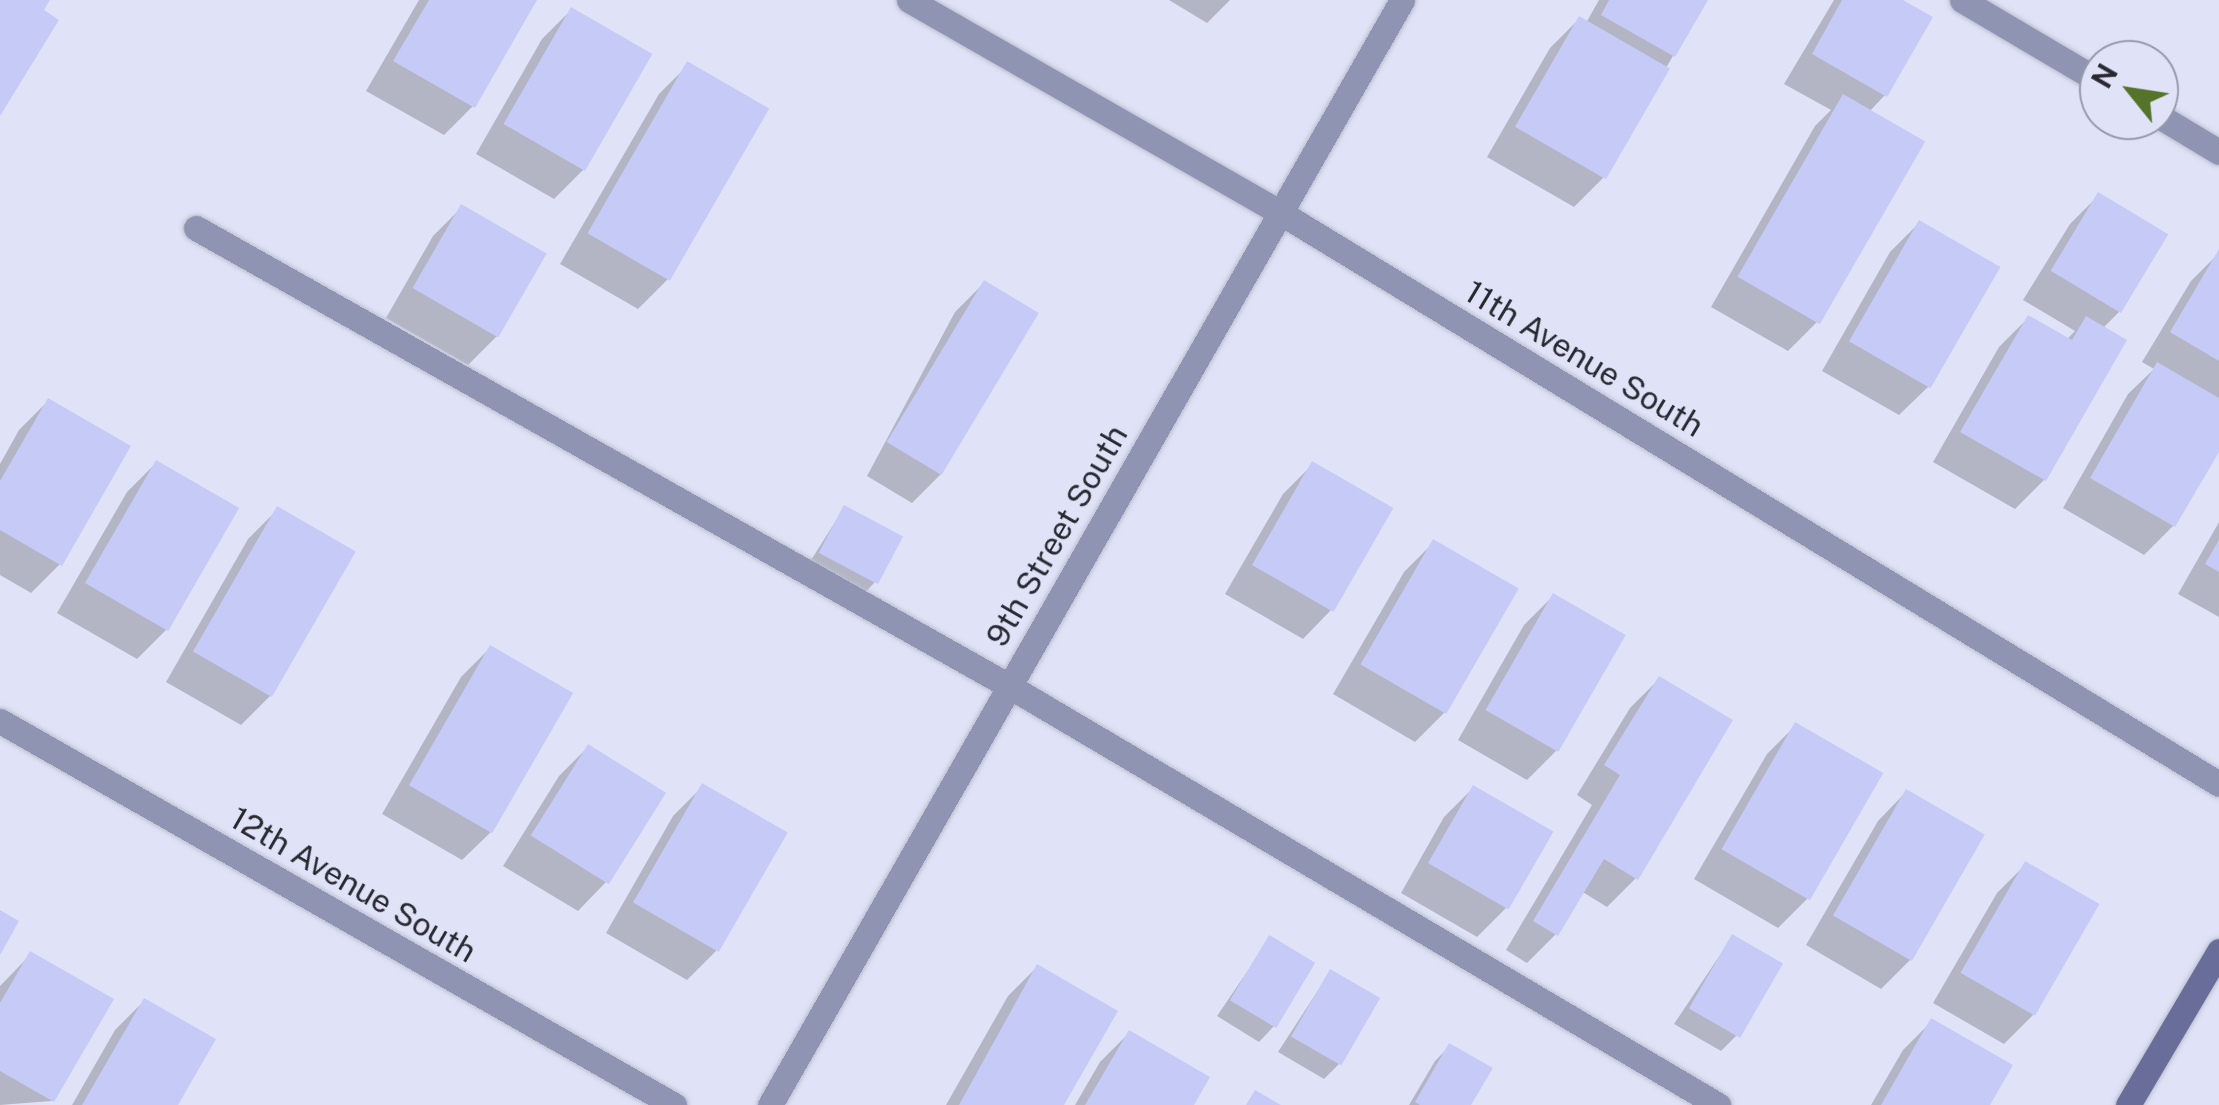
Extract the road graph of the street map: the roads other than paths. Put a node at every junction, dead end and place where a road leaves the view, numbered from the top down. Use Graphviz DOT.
graph roads {
  1 [pos="909,0"];
  2 [pos="1402,0"];
  3 [pos="1962,0"];
  4 [pos="2079,69"];
  5 [pos="2179,128"];
  6 [pos="2219,152"];
  7 [pos="1280,213"];
  8 [pos="196,228"];
  9 [pos="1009,686"];
  10 [pos="0,722"];
  11 [pos="2219,784"];
  12 [pos="2219,951"];
  13 [pos="674,1105"];
  14 [pos="770,1105"];
  15 [pos="1718,1105"];
  16 [pos="2128,1105"];
  1 -- 7 [label="street, 11th Avenue South"];
  2 -- 7 [label="street, 9th Street South"];
  3 -- 4 [label="street"];
  5 -- 6 [label="street"];
  7 -- 9 [label="street, 9th Street South"];
  7 -- 11 [label="street, 11th Avenue South"];
  8 -- 9 [label="street"];
  9 -- 14 [label="street, 9th Street South"];
  9 -- 15 [label="street"];
  10 -- 13 [label="street, 12th Avenue South"];
  12 -- 16 [label="main road"];
}
